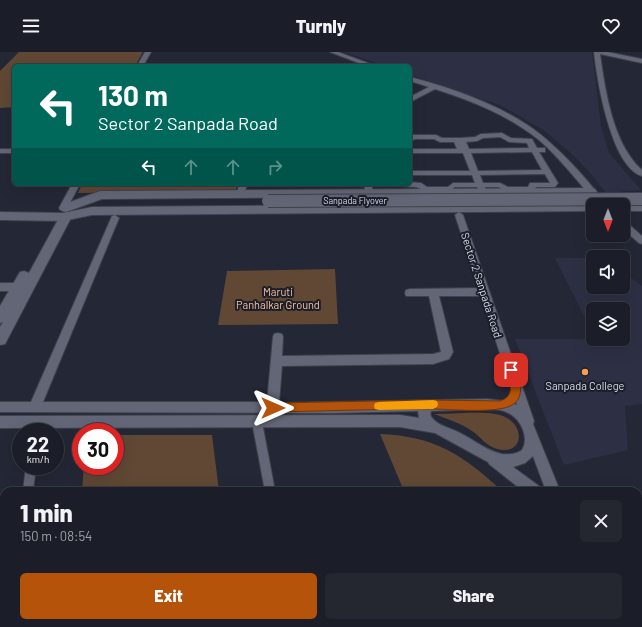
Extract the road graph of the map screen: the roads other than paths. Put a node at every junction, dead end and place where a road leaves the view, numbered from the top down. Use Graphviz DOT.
graph roads {
  1 [pos="148,52"];
  2 [pos="333,52"];
  3 [pos="598,52"];
  4 [pos="642,60"];
  5 [pos="141,64"];
  6 [pos="367,64"];
  7 [pos="412,80"];
  8 [pos="434,87"];
  9 [pos="412,99"];
  10 [pos="412,138"];
  11 [pos="535,150"];
  12 [pos="554,150"];
  13 [pos="0,151"];
  14 [pos="12,151"];
  15 [pos="412,151"];
  16 [pos="464,151"];
  17 [pos="548,172"];
  18 [pos="412,173"];
  19 [pos="473,173"];
  20 [pos="642,174"];
  21 [pos="412,185"];
  22 [pos="75,186"];
  23 [pos="242,189"];
  24 [pos="369,189"];
  25 [pos="479,189"];
  26 [pos="591,192"];
  27 [pos="597,198"];
  28 [pos="642,198"];
  29 [pos="267,205"];
  30 [pos="586,207"];
  31 [pos="630,207"];
  32 [pos="642,207"];
  33 [pos="0,210"];
  34 [pos="65,212"];
  35 [pos="586,214"];
  36 [pos="459,215"];
  37 [pos="0,216"];
  38 [pos="115,218"];
  39 [pos="630,230"];
  40 [pos="642,241"];
  41 [pos="0,287"];
  42 [pos="23,287"];
  43 [pos="410,292"];
  44 [pos="433,292"];
  45 [pos="485,292"];
  46 [pos="0,318"];
  47 [pos="278,337"];
  48 [pos="0,340"];
  49 [pos="276,361"];
  50 [pos="515,384"];
  51 [pos="430,404"];
  52 [pos="500,405"];
  53 [pos="0,407"];
  54 [pos="35,407"];
  55 [pos="273,408"];
  56 [pos="0,422"];
  57 [pos="257,422"];
  58 [pos="12,424"];
  59 [pos="64,426"];
  60 [pos="530,427"];
  61 [pos="434,428"];
  62 [pos="491,458"];
  63 [pos="30,475"];
  64 [pos="28,487"];
  65 [pos="269,487"];
  66 [pos="529,487"];
  67 [pos="552,487"];
  1 -- 5 [label="street"];
  2 -- 6 [label="street"];
  3 -- 4 [label="street"];
  3 -- 20 [label="street"];
  7 -- 8 [label="street"];
  8 -- 9 [label="street"];
  8 -- 12 [label="street"];
  10 -- 16 [label="street"];
  11 -- 12 [label="street"];
  11 -- 16 [label="street"];
  11 -- 16 [label="street"];
  11 -- 17 [label="street"];
  12 -- 26 [label="street"];
  13 -- 14 [label="street"];
  15 -- 16 [label="street"];
  16 -- 19 [label="street"];
  17 -- 19 [label="street"];
  17 -- 25 [label="street"];
  18 -- 19 [label="street"];
  19 -- 25 [label="street"];
  21 -- 25 [label="street"];
  22 -- 34 [label="street"];
  23 -- 24 [label="main road"];
  23 -- 34 [label="main road"];
  24 -- 25 [label="main road"];
  25 -- 26 [label="main road"];
  26 -- 27 [label="street"];
  28 -- 29 [label="main road, Sanpada Flyover, bridge"];
  29 -- 30 [label="main road, Sanpada Flyover"];
  29 -- 34 [label="main road, Sanpada Flyover"];
  31 -- 32 [label="main road"];
  33 -- 34 [label="main road"];
  34 -- 37 [label="main road"];
  34 -- 38 [label="main road"];
  34 -- 42 [label="street"];
  35 -- 36 [label="main road"];
  36 -- 38 [label="main road"];
  36 -- 45 [label="street, Sector 2 Sanpada Road"];
  38 -- 54 [label="street"];
  39 -- 40 [label="street"];
  41 -- 42 [label="street"];
  42 -- 46 [label="street"];
  42 -- 48 [label="street"];
  43 -- 44 [label="street"];
  44 -- 45 [label="street"];
  44 -- 49 [label="street"];
  45 -- 50 [label="street, Sector 2 Sanpada Road"];
  47 -- 49 [label="street"];
  49 -- 55 [label="street"];
  50 -- 52 [label="street"];
  50 -- 60 [label="street, Sector 2 Sanpada Road"];
  51 -- 52 [label="street"];
  51 -- 55 [label="street"];
  51 -- 61 [label="street"];
  52 -- 60 [label="street"];
  53 -- 54 [label="street"];
  54 -- 55 [label="street"];
  56 -- 58 [label="street"];
  57 -- 59 [label="street"];
  57 -- 61 [label="street"];
  57 -- 65 [label="street"];
  60 -- 62 [label="street"];
  60 -- 67 [label="street, Sector 2 Sanpada Road"];
  61 -- 62 [label="street"];
  62 -- 66 [label="street"];
  63 -- 64 [label="street"];
}
